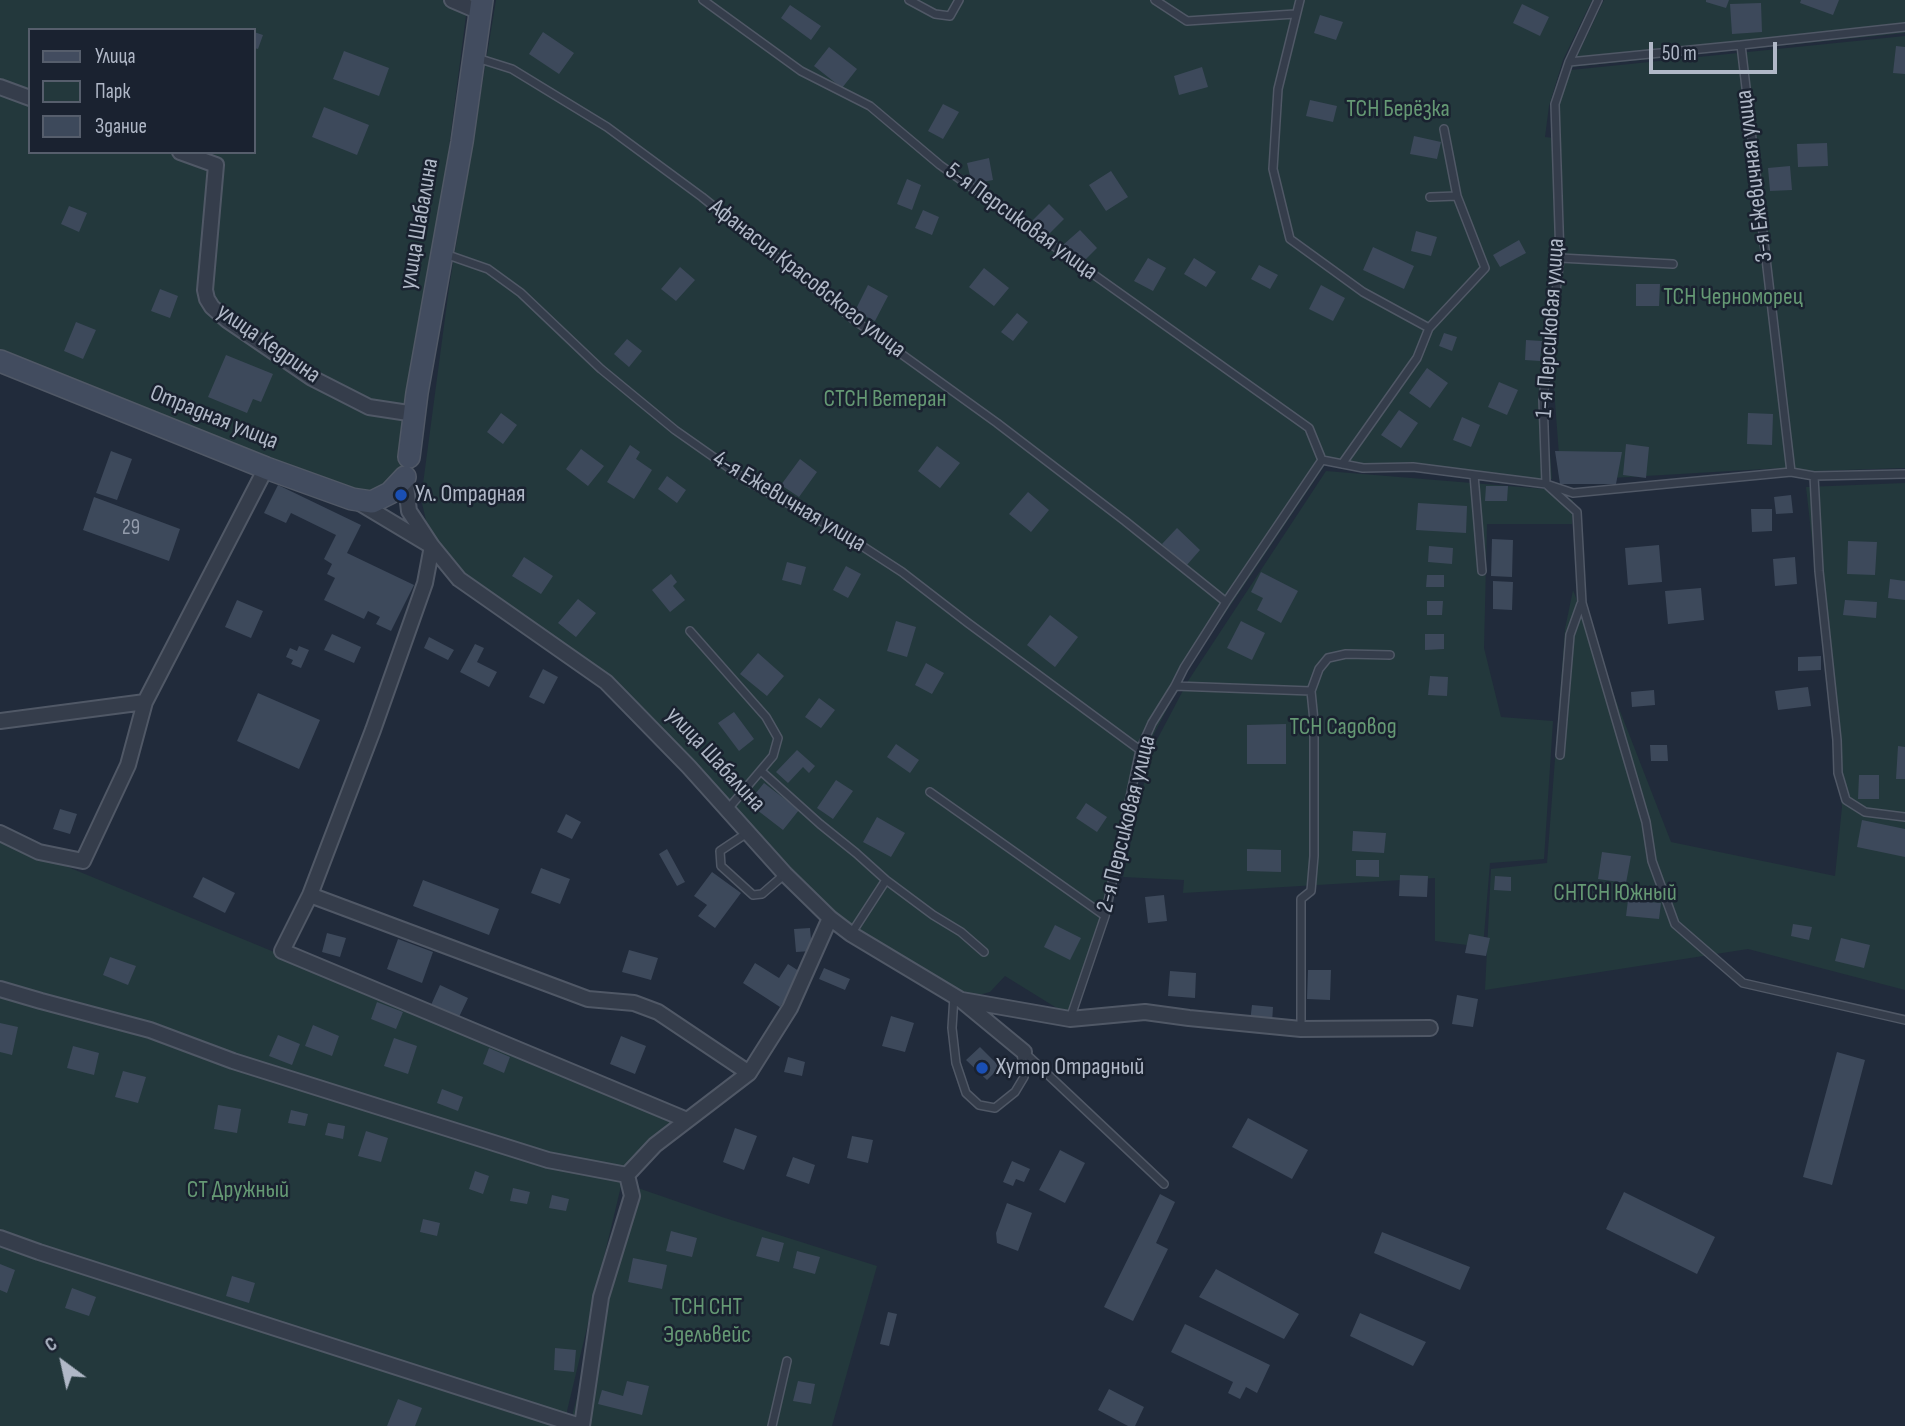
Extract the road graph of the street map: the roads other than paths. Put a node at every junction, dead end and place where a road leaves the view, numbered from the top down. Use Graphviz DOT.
graph roads {
  1 [pos="452,0"];
  2 [pos="703,0"];
  3 [pos="909,0"];
  4 [pos="959,0"];
  5 [pos="1155,0"];
  6 [pos="1300,0"];
  7 [pos="1598,0"];
  8 [pos="481,6"];
  9 [pos="1295,15"];
  10 [pos="1905,27"];
  11 [pos="1741,46"];
  12 [pos="473,56"];
  13 [pos="1569,62"];
  14 [pos="0,87"];
  15 [pos="28,97"];
  16 [pos="1444,129"];
  17 [pos="186,154"];
  18 [pos="1430,197"];
  19 [pos="1457,197"];
  20 [pos="441,253"];
  21 [pos="1560,258"];
  22 [pos="1673,264"];
  23 [pos="1429,328"];
  24 [pos="0,361"];
  25 [pos="415,414"];
  26 [pos="1322,460"];
  27 [pos="1342,464"];
  28 [pos="407,467"];
  29 [pos="267,468"];
  30 [pos="1791,472"];
  31 [pos="1905,474"];
  32 [pos="1474,475"];
  33 [pos="1814,476"];
  34 [pos="1546,484"];
  35 [pos="352,499"];
  36 [pos="432,546"];
  37 [pos="1482,570"];
  38 [pos="1226,603"];
  39 [pos="1582,603"];
  40 [pos="690,631"];
  41 [pos="1390,655"];
  42 [pos="1175,686"];
  43 [pos="1311,691"];
  44 [pos="145,702"];
  45 [pos="0,721"];
  46 [pos="1140,750"];
  47 [pos="1560,755"];
  48 [pos="761,771"];
  49 [pos="930,792"];
  50 [pos="727,810"];
  51 [pos="1905,817"];
  52 [pos="0,833"];
  53 [pos="747,833"];
  54 [pos="785,874"];
  55 [pos="886,880"];
  56 [pos="310,895"];
  57 [pos="1105,916"];
  58 [pos="830,918"];
  59 [pos="851,934"];
  60 [pos="984,952"];
  61 [pos="0,989"];
  62 [pos="958,997"];
  63 [pos="1070,1019"];
  64 [pos="1905,1020"];
  65 [pos="1430,1028"];
  66 [pos="1301,1029"];
  67 [pos="1023,1051"];
  68 [pos="749,1073"];
  69 [pos="687,1120"];
  70 [pos="627,1175"];
  71 [pos="1164,1184"];
  72 [pos="0,1238"];
  73 [pos="787,1361"];
  74 [pos="581,1426"];
  75 [pos="772,1426"];
  1 -- 8 [label="street"];
  2 -- 26 [label="lane, 5-я Персиковая улица"];
  3 -- 4 [label="lane"];
  5 -- 9 [label="lane"];
  6 -- 9 [label="lane"];
  7 -- 13 [label="lane, 1-я Персиковая улица"];
  8 -- 12 [label="main road, улица Шабалина"];
  9 -- 23 [label="lane"];
  10 -- 11 [label="lane"];
  11 -- 13 [label="lane"];
  11 -- 30 [label="lane, 3-я Ежевичная улица"];
  12 -- 20 [label="main road, улица Шабалина"];
  12 -- 38 [label="lane, Афанасия Красовского улица"];
  13 -- 21 [label="lane, 1-я Персиковая улица"];
  14 -- 15 [label="street"];
  16 -- 19 [label="lane"];
  17 -- 25 [label="street, улица Кедрина"];
  18 -- 19 [label="lane"];
  19 -- 23 [label="lane"];
  20 -- 25 [label="main road, улица Шабалина"];
  20 -- 46 [label="lane, 4-я Ежевичная улица"];
  21 -- 22 [label="lane"];
  21 -- 34 [label="lane, 1-я Персиковая улица"];
  23 -- 27 [label="lane"];
  24 -- 29 [label="main road, Отрадная улица"];
  25 -- 28 [label="main road, улица Шабалина"];
  26 -- 27 [label="lane"];
  26 -- 38 [label="lane, 2-я Персиковая улица"];
  27 -- 32 [label="lane"];
  28 -- 35 [label="main road, Отрадная улица"];
  28 -- 36 [label="street, улица Шабалина"];
  29 -- 35 [label="main road, Отрадная улица"];
  29 -- 44 [label="street"];
  30 -- 33 [label="lane"];
  30 -- 34 [label="lane"];
  31 -- 33 [label="lane"];
  32 -- 34 [label="lane"];
  32 -- 37 [label="lane"];
  33 -- 51 [label="lane"];
  34 -- 39 [label="lane"];
  35 -- 36 [label="street"];
  36 -- 50 [label="street, улица Шабалина"];
  36 -- 56 [label="street"];
  38 -- 42 [label="lane, 2-я Персиковая улица"];
  39 -- 47 [label="lane"];
  39 -- 64 [label="lane"];
  40 -- 48 [label="lane"];
  41 -- 43 [label="lane"];
  42 -- 43 [label="lane"];
  42 -- 46 [label="lane, 2-я Персиковая улица"];
  43 -- 66 [label="lane"];
  44 -- 45 [label="street"];
  44 -- 52 [label="street"];
  46 -- 57 [label="lane, 2-я Персиковая улица"];
  48 -- 50 [label="lane"];
  48 -- 55 [label="lane"];
  49 -- 57 [label="lane"];
  50 -- 53 [label="street, улица Шабалина"];
  53 -- 54 [label="street, улица Шабалина"];
  53 -- 54 [label="lane"];
  54 -- 58 [label="street, улица Шабалина"];
  55 -- 59 [label="lane"];
  55 -- 60 [label="lane"];
  56 -- 68 [label="street"];
  56 -- 69 [label="street"];
  57 -- 63 [label="lane, 2-я Персиковая улица"];
  58 -- 59 [label="street, улица Шабалина"];
  58 -- 68 [label="street"];
  59 -- 62 [label="street, улица Шабалина"];
  61 -- 70 [label="street"];
  62 -- 63 [label="street"];
  62 -- 67 [label="street, улица Шабалина"];
  62 -- 67 [label="lane"];
  63 -- 66 [label="street"];
  65 -- 66 [label="street"];
  67 -- 71 [label="lane"];
  68 -- 69 [label="street"];
  69 -- 70 [label="street"];
  70 -- 74 [label="street"];
  72 -- 74 [label="street"];
  73 -- 75 [label="lane"];
}
